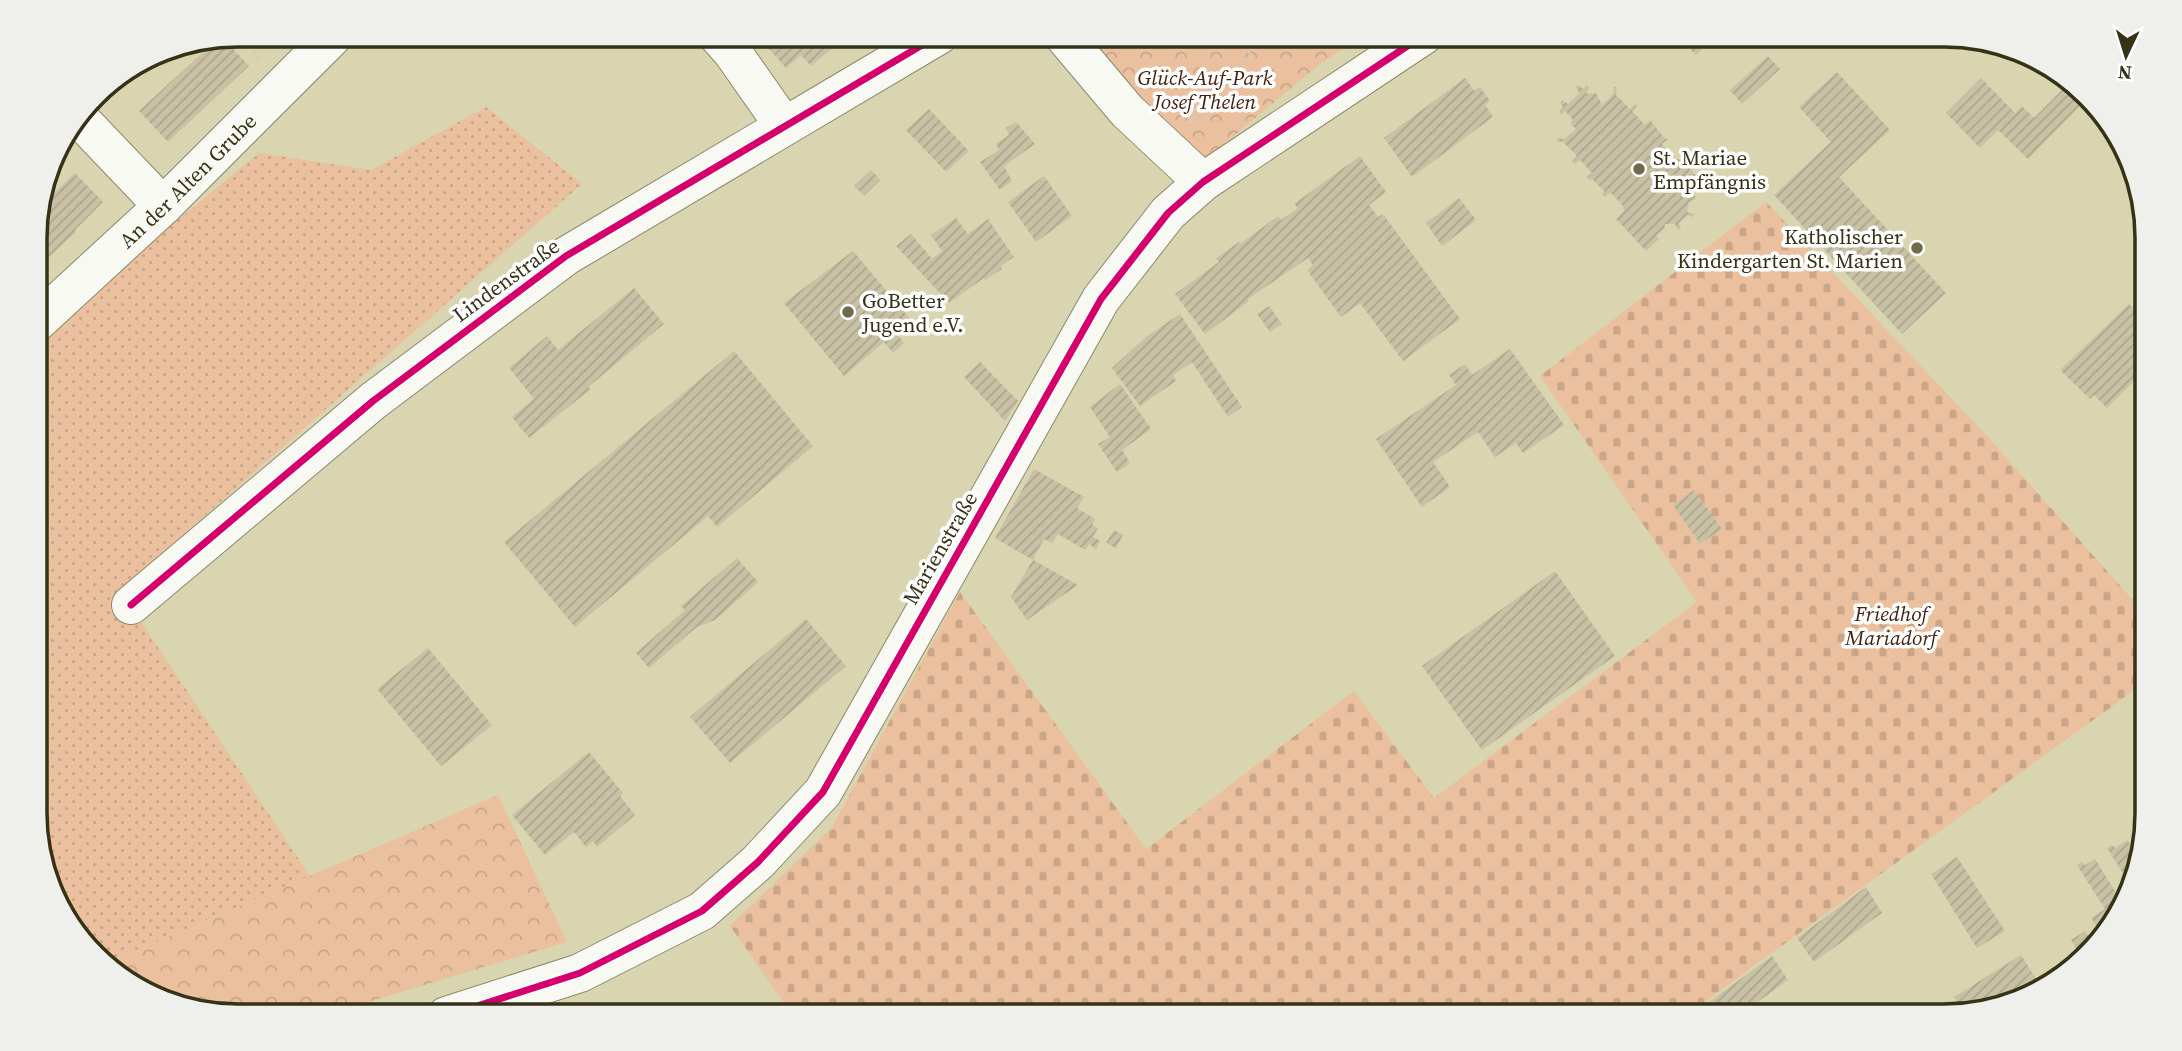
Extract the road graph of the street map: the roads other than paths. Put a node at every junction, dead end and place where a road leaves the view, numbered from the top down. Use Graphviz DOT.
graph roads {
  1 [pos="1405,47"];
  2 [pos="321,48"];
  3 [pos="728,48"];
  4 [pos="918,48"];
  5 [pos="1074,48"];
  6 [pos="85,124"];
  7 [pos="784,126"];
  8 [pos="1203,182"];
  9 [pos="163,206"];
  10 [pos="48,312"];
  11 [pos="131,605"];
  12 [pos="484,1004"];
  1 -- 8 [label="street, Marienstraße"];
  2 -- 9 [label="street, An der Alten Grube"];
  3 -- 7 [label="street"];
  4 -- 7 [label="street, Lindenstraße"];
  5 -- 8 [label="street"];
  6 -- 9 [label="street"];
  7 -- 11 [label="street, Lindenstraße"];
  8 -- 12 [label="street, Marienstraße"];
  9 -- 10 [label="street, An der Alten Grube"];
}
